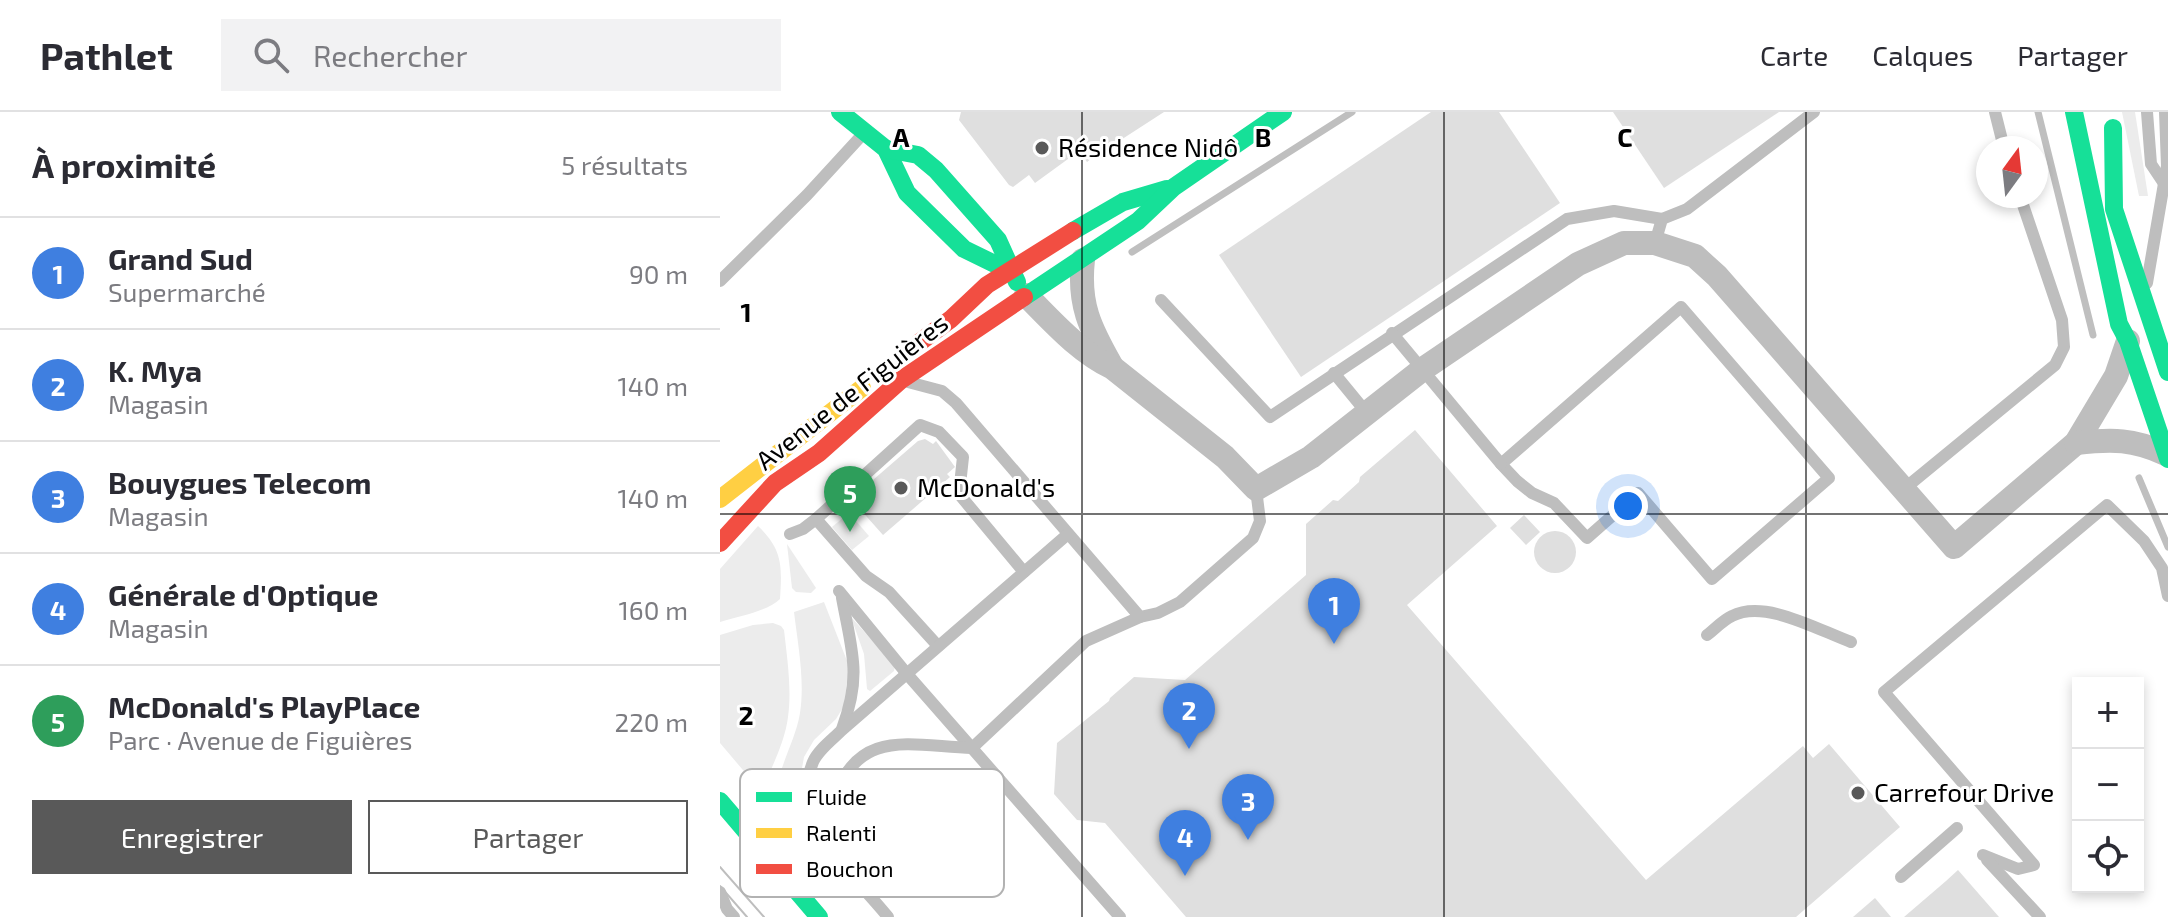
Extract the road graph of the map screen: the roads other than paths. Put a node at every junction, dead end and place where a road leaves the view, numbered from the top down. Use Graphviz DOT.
graph roads {
  1 [pos="840,112"];
  2 [pos="1283,112"];
  3 [pos="1814,112"];
  4 [pos="1995,112"];
  5 [pos="2074,112"];
  6 [pos="2147,112"];
  7 [pos="2165,112"];
  8 [pos="2111,120"];
  9 [pos="865,132"];
  10 [pos="2001,136"];
  11 [pos="886,149"];
  12 [pos="2167,184"];
  13 [pos="1174,187"];
  14 [pos="2131,194"];
  15 [pos="2024,208"];
  16 [pos="2137,222"];
  17 [pos="1658,231"];
  18 [pos="1083,260"];
  19 [pos="1009,271"];
  20 [pos="720,281"];
  21 [pos="1026,295"];
  22 [pos="1161,300"];
  23 [pos="2145,300"];
  24 [pos="1392,333"];
  25 [pos="2128,341"];
  26 [pos="2164,344"];
  27 [pos="909,350"];
  28 [pos="1113,368"];
  29 [pos="1423,369"];
  30 [pos="2168,372"];
  31 [pos="1334,373"];
  32 [pos="875,377"];
  33 [pos="901,380"];
  34 [pos="1366,412"];
  35 [pos="2076,443"];
  36 [pos="2167,456"];
  37 [pos="1501,464"];
  38 [pos="1256,489"];
  39 [pos="1904,489"];
  40 [pos="720,499"];
  41 [pos="816,519"];
  42 [pos="790,534"];
  43 [pos="1068,534"];
  44 [pos="720,543"];
  45 [pos="1024,572"];
  46 [pos="2168,596"];
  47 [pos="1140,617"];
  48 [pos="1707,635"];
  49 [pos="1851,642"];
  50 [pos="938,646"];
  51 [pos="907,674"];
  52 [pos="842,730"];
  53 [pos="972,748"];
  54 [pos="811,769"];
  55 [pos="847,769"];
  56 [pos="990,769"];
  57 [pos="1004,785"];
  58 [pos="720,801"];
  59 [pos="740,824"];
  60 [pos="1957,828"];
  61 [pos="1901,877"];
  62 [pos="720,892"];
  63 [pos="802,897"];
  64 [pos="871,897"];
  65 [pos="734,917"];
  66 [pos="819,917"];
  67 [pos="888,917"];
  68 [pos="1120,917"];
  69 [pos="2040,917"];
  1 -- 9 [label="main road"];
  2 -- 13 [label="main road, Avenue de Figuières"];
  3 -- 17 [label="lane"];
  4 -- 10 [label="lane"];
  5 -- 25 [label="main road"];
  6 -- 12 [label="lane"];
  7 -- 12 [label="lane"];
  8 -- 14 [label="main road"];
  8 -- 23 [label="main road"];
  9 -- 11 [label="main road"];
  9 -- 20 [label="lane"];
  11 -- 19 [label="main road"];
  11 -- 19 [label="main road"];
  12 -- 23 [label="lane"];
  13 -- 18 [label="main road, Avenue de Figuières"];
  13 -- 19 [label="main road, Avenue de Figuières"];
  15 -- 39 [label="lane"];
  16 -- 23 [label="main road"];
  17 -- 24 [label="lane"];
  17 -- 29 [label="street"];
  17 -- 39 [label="street"];
  18 -- 21 [label="main road, Avenue de Figuières"];
  18 -- 28 [label="street"];
  19 -- 21 [label="main road"];
  19 -- 27 [label="main road, Avenue de Figuières"];
  21 -- 28 [label="street"];
  21 -- 33 [label="main road, Avenue de Figuières"];
  22 -- 31 [label="lane"];
  23 -- 26 [label="main road"];
  24 -- 29 [label="lane"];
  24 -- 31 [label="lane"];
  25 -- 35 [label="street"];
  25 -- 36 [label="main road"];
  26 -- 30 [label="main road"];
  28 -- 38 [label="street"];
  29 -- 34 [label="street"];
  29 -- 37 [label="lane"];
  31 -- 34 [label="lane"];
  32 -- 40 [label="main road, Avenue de Figuières"];
  33 -- 43 [label="lane"];
  33 -- 44 [label="main road, Avenue de Figuières"];
  34 -- 38 [label="street"];
  35 -- 36 [label="street"];
  35 -- 39 [label="street"];
  37 -- 37 [label="lane"];
  38 -- 47 [label="lane"];
  41 -- 42 [label="lane"];
  41 -- 45 [label="lane"];
  41 -- 50 [label="lane"];
  43 -- 45 [label="lane"];
  43 -- 47 [label="lane"];
  45 -- 50 [label="lane"];
  46 -- 69 [label="lane"];
  47 -- 53 [label="lane"];
  48 -- 49 [label="lane"];
  50 -- 51 [label="lane"];
  51 -- 52 [label="lane"];
  51 -- 52 [label="lane"];
  51 -- 53 [label="lane"];
  52 -- 54 [label="lane"];
  53 -- 55 [label="lane"];
  53 -- 56 [label="lane"];
  57 -- 68 [label="lane"];
  58 -- 59 [label="main road"];
  60 -- 61 [label="lane"];
  62 -- 65 [label="lane"];
  63 -- 66 [label="main road"];
  64 -- 67 [label="lane"];
}
